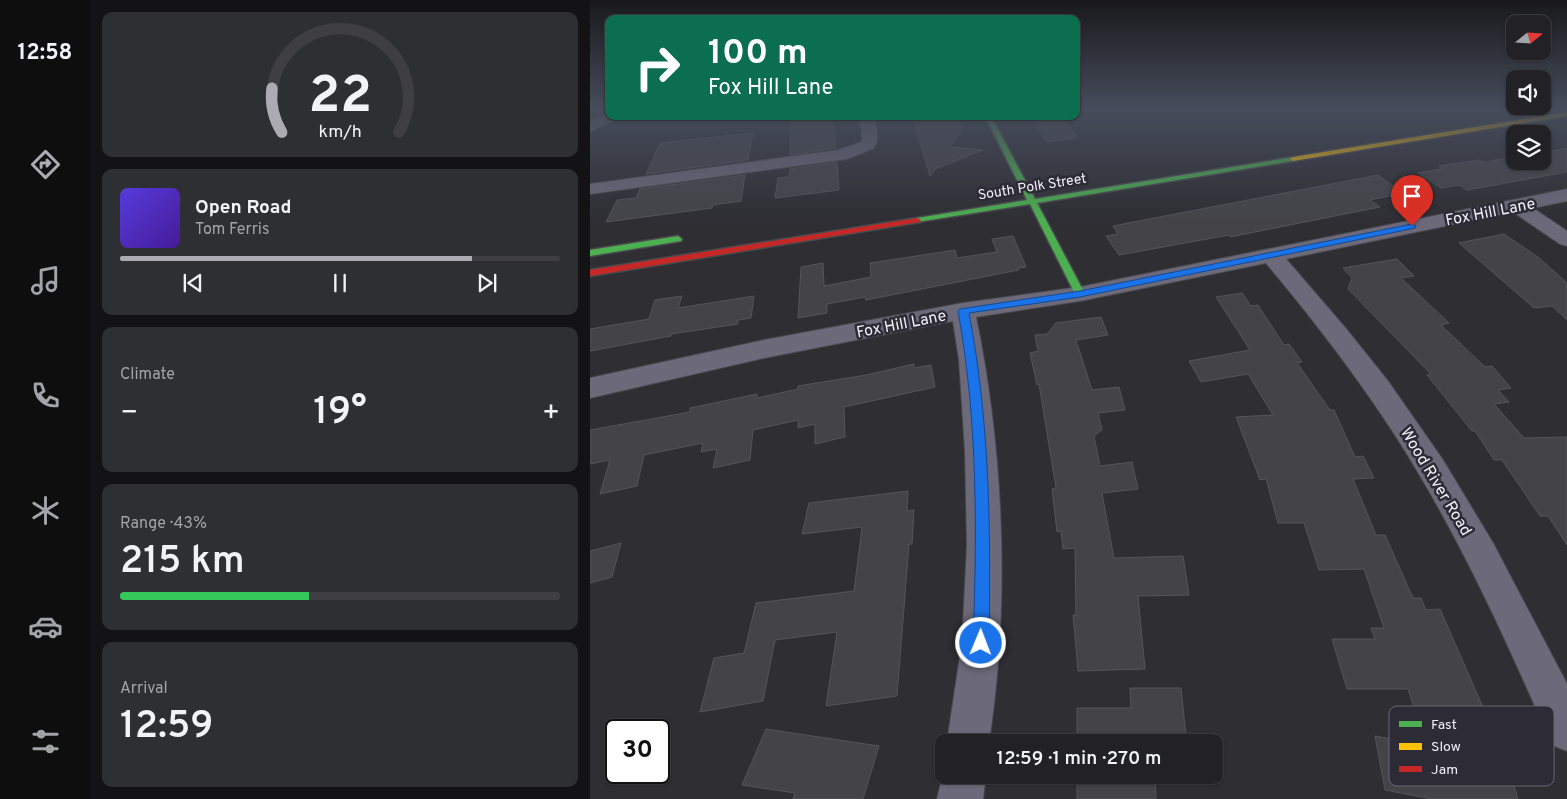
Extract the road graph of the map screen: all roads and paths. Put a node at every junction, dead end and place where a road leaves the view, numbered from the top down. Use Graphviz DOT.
graph roads {
  1 [pos="866,146"];
  2 [pos="1004,146"];
  3 [pos="1369,146"];
  4 [pos="1039,183"];
  5 [pos="1025,185"];
  6 [pos="1008,188"];
  7 [pos="590,189"];
  8 [pos="1567,196"];
  9 [pos="1033,201"];
  10 [pos="1516,205"];
  11 [pos="687,238"];
  12 [pos="1567,240"];
  13 [pos="590,253"];
  14 [pos="1271,255"];
  15 [pos="590,273"];
  16 [pos="1080,294"];
  17 [pos="963,311"];
  18 [pos="590,388"];
  19 [pos="1567,730"];
  20 [pos="969,734"];
  21 [pos="962,784"];
  22 [pos="960,799"];
  1 -- 7 [label="street"];
  2 -- 5 [label="main road"];
  3 -- 9 [label="main road, South Polk Street"];
  4 -- 5 [label="main road, South Polk Street"];
  5 -- 6 [label="main road, South Polk Street"];
  5 -- 9 [label="main road"];
  8 -- 10 [label="street, Fox Hill Lane"];
  9 -- 15 [label="main road, South Polk Street"];
  9 -- 16 [label="main road"];
  10 -- 12 [label="street"];
  10 -- 14 [label="street, Fox Hill Lane"];
  11 -- 13 [label="main road"];
  14 -- 16 [label="street, Fox Hill Lane"];
  14 -- 19 [label="street, Wood River Road"];
  16 -- 17 [label="street, Fox Hill Lane"];
  17 -- 18 [label="street, Fox Hill Lane"];
  17 -- 20 [label="street"];
  21 -- 22 [label="street"];
}
